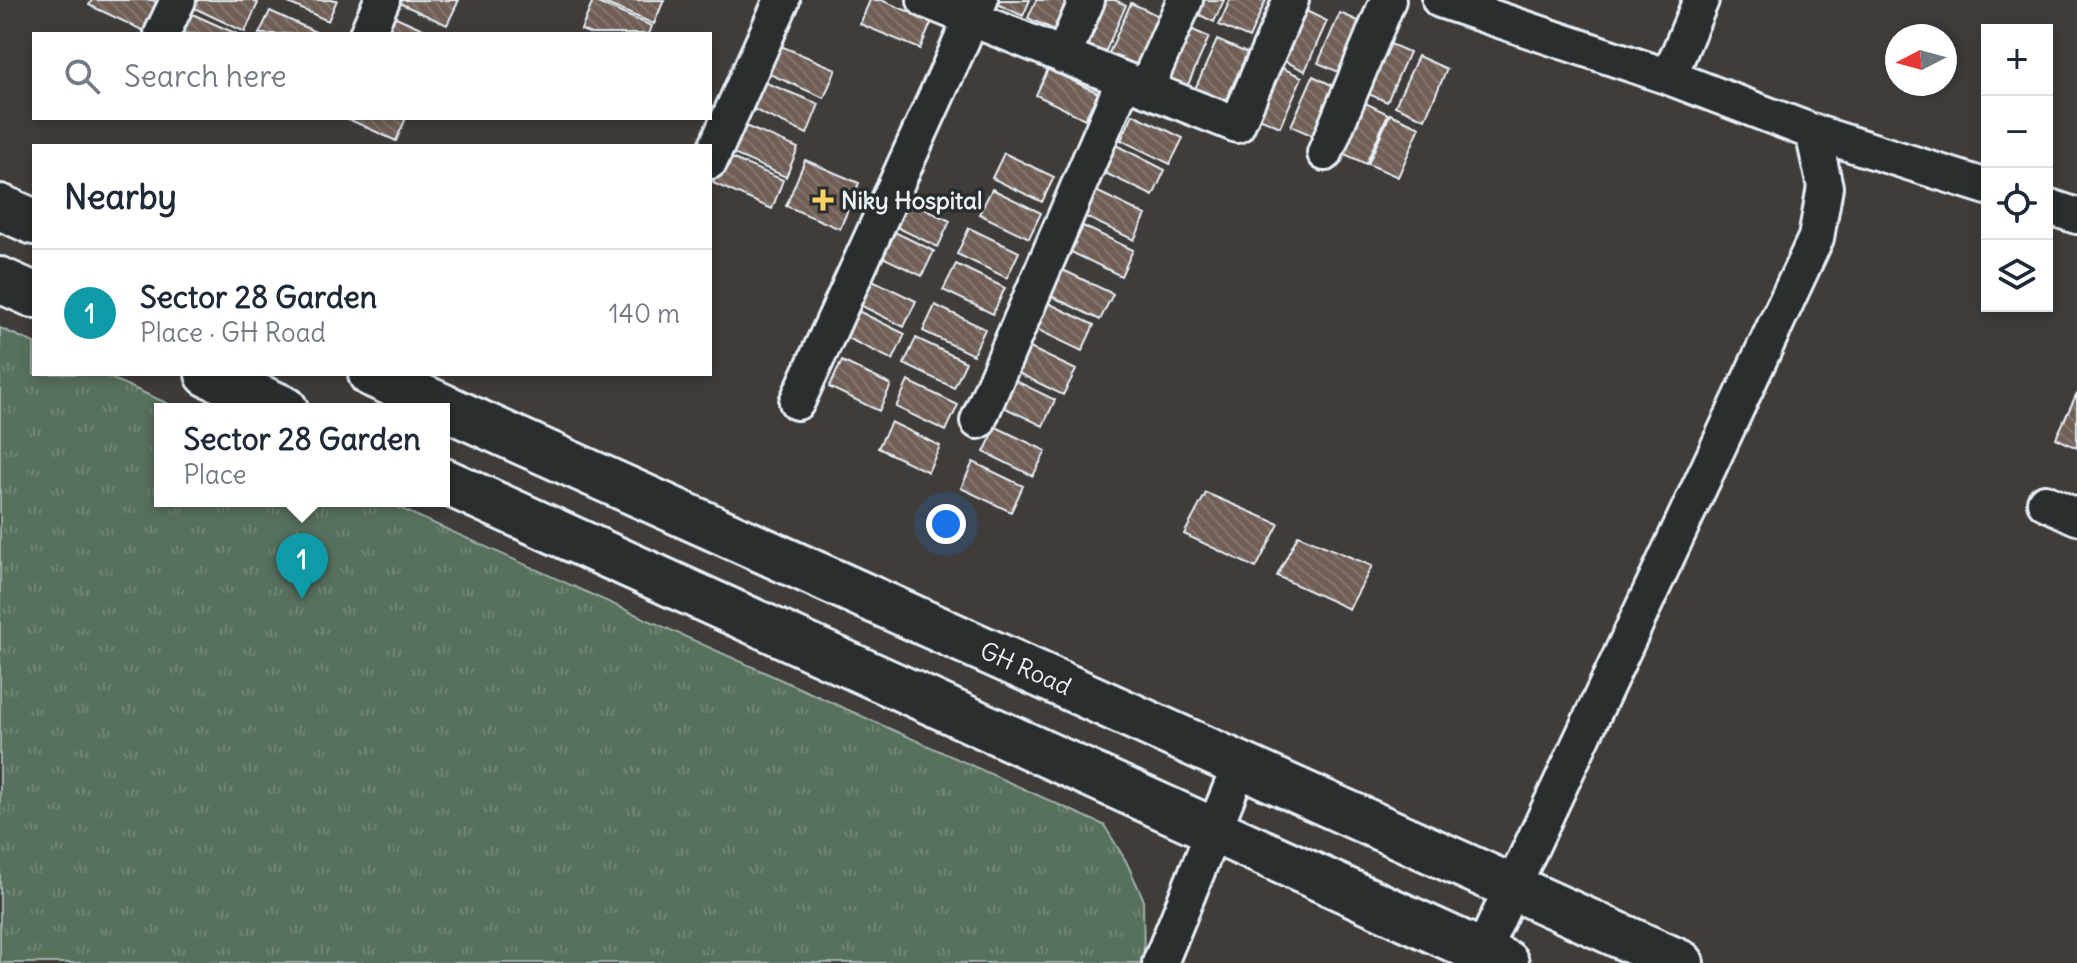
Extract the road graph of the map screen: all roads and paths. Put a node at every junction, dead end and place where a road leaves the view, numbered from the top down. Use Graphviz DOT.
graph roads {
  1 [pos="178,0"];
  2 [pos="382,0"];
  3 [pos="782,0"];
  4 [pos="925,0"];
  5 [pos="1087,0"];
  6 [pos="1185,0"];
  7 [pos="1291,0"];
  8 [pos="1388,0"];
  9 [pos="1440,0"];
  10 [pos="1701,0"];
  11 [pos="976,10"];
  12 [pos="163,32"];
  13 [pos="368,32"];
  14 [pos="1063,56"];
  15 [pos="1669,77"];
  16 [pos="1135,84"];
  17 [pos="1813,132"];
  18 [pos="1325,153"];
  19 [pos="712,157"];
  20 [pos="1981,185"];
  21 [pos="0,207"];
  22 [pos="2053,208"];
  23 [pos="2077,216"];
  24 [pos="32,221"];
  25 [pos="0,280"];
  26 [pos="32,294"];
  27 [pos="212,376"];
  28 [pos="375,376"];
  29 [pos="797,402"];
  30 [pos="272,403"];
  31 [pos="435,403"];
  32 [pos="450,410"];
  33 [pos="978,421"];
  34 [pos="450,484"];
  35 [pos="2045,502"];
  36 [pos="2077,517"];
  37 [pos="1240,765"];
  38 [pos="1215,830"];
  39 [pos="1513,887"];
  40 [pos="1494,958"];
  41 [pos="1160,963"];
  42 [pos="1681,963"];
  1 -- 12 [label="street"];
  2 -- 13 [label="street"];
  3 -- 19 [label="street"];
  4 -- 11 [label="street"];
  5 -- 14 [label="street"];
  6 -- 16 [label="street"];
  7 -- 16 [label="street"];
  8 -- 18 [label="street"];
  9 -- 15 [label="street"];
  10 -- 15 [label="street"];
  11 -- 14 [label="street"];
  11 -- 29 [label="street"];
  14 -- 16 [label="street"];
  15 -- 17 [label="street"];
  16 -- 33 [label="street"];
  17 -- 20 [label="street"];
  17 -- 39 [label="street"];
  21 -- 24 [label="main road"];
  22 -- 23 [label="street"];
  25 -- 26 [label="main road"];
  27 -- 30 [label="main road"];
  28 -- 31 [label="main road, GH Road"];
  32 -- 37 [label="main road, GH Road"];
  34 -- 38 [label="main road"];
  35 -- 36 [label="street"];
  37 -- 38 [label="street"];
  37 -- 39 [label="main road, GH Road"];
  38 -- 40 [label="main road"];
  38 -- 41 [label="street"];
  39 -- 40 [label="street"];
  39 -- 42 [label="main road, GH Road"];
}
